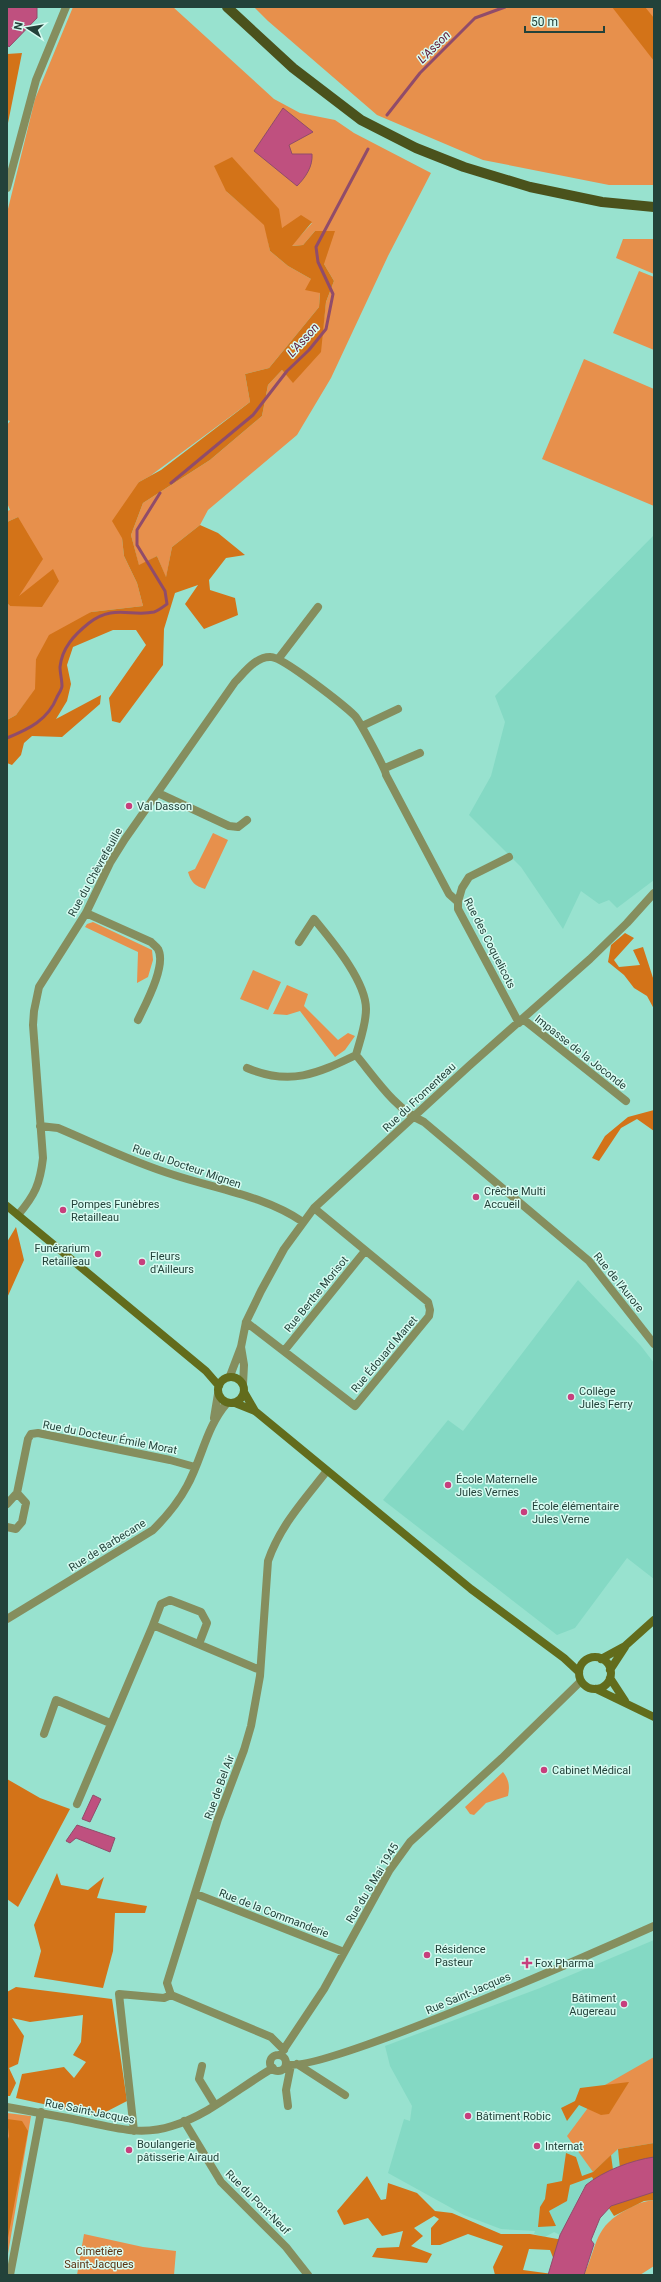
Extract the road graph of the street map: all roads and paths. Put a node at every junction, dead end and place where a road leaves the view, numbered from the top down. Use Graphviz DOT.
graph roads {
  1 [pos="66,7"];
  2 [pos="227,7"];
  3 [pos="7,188"];
  4 [pos="654,207"];
  5 [pos="318,607"];
  6 [pos="279,658"];
  7 [pos="398,709"];
  8 [pos="362,726"];
  9 [pos="420,752"];
  10 [pos="385,768"];
  11 [pos="158,793"];
  12 [pos="247,820"];
  13 [pos="509,858"];
  14 [pos="654,893"];
  15 [pos="458,902"];
  16 [pos="86,913"];
  17 [pos="299,942"];
  18 [pos="138,1020"];
  19 [pos="521,1021"];
  20 [pos="356,1055"];
  21 [pos="247,1068"];
  22 [pos="626,1101"];
  23 [pos="414,1117"];
  24 [pos="40,1124"];
  25 [pos="7,1206"];
  26 [pos="314,1208"];
  27 [pos="18,1215"];
  28 [pos="303,1222"];
  29 [pos="365,1251"];
  30 [pos="246,1322"];
  31 [pos="654,1344"];
  32 [pos="241,1347"];
  33 [pos="284,1351"];
  34 [pos="206,1371"];
  35 [pos="228,1377"];
  36 [pos="244,1388"];
  37 [pos="219,1390"];
  38 [pos="231,1402"];
  39 [pos="255,1412"];
  40 [pos="213,1422"];
  41 [pos="195,1467"];
  42 [pos="326,1472"];
  43 [pos="17,1493"];
  44 [pos="7,1504"];
  45 [pos="7,1527"];
  46 [pos="7,1619"];
  47 [pos="654,1620"];
  48 [pos="153,1625"];
  49 [pos="199,1644"];
  50 [pos="626,1646"];
  51 [pos="564,1658"];
  52 [pos="601,1659"];
  53 [pos="585,1661"];
  54 [pos="260,1670"];
  55 [pos="579,1672"];
  56 [pos="610,1674"];
  57 [pos="581,1681"];
  58 [pos="596,1689"];
  59 [pos="627,1703"];
  60 [pos="654,1717"];
  61 [pos="110,1723"];
  62 [pos="44,1734"];
  63 [pos="77,1804"];
  64 [pos="196,1894"];
  65 [pos="654,1926"];
  66 [pos="344,1952"];
  67 [pos="171,1995"];
  68 [pos="282,2053"];
  69 [pos="291,2064"];
  70 [pos="202,2066"];
  71 [pos="273,2068"];
  72 [pos="345,2095"];
  73 [pos="215,2105"];
  74 [pos="288,2106"];
  75 [pos="7,2107"];
  76 [pos="41,2112"];
  77 [pos="184,2121"];
  78 [pos="134,2131"];
  79 [pos="10,2275"];
  80 [pos="308,2275"];
  1 -- 3 [label="street"];
  2 -- 4 [label="main road"];
  5 -- 6 [label="street"];
  6 -- 8 [label="street, Rue des Coquelicots"];
  6 -- 11 [label="street, Rue du Chèvrefeuille"];
  7 -- 8 [label="street"];
  8 -- 10 [label="street, Rue des Coquelicots"];
  9 -- 10 [label="street"];
  10 -- 15 [label="street, Rue des Coquelicots"];
  11 -- 12 [label="street"];
  11 -- 16 [label="street, Rue du Chèvrefeuille"];
  13 -- 15 [label="street"];
  14 -- 19 [label="street, Rue du Fromenteau"];
  15 -- 19 [label="street, Rue des Coquelicots"];
  16 -- 18 [label="street"];
  16 -- 24 [label="street, Rue du Chèvrefeuille"];
  17 -- 20 [label="street"];
  19 -- 22 [label="street, Impasse de la Joconde"];
  19 -- 23 [label="street, Rue du Fromenteau"];
  20 -- 21 [label="street"];
  20 -- 23 [label="street, Rue de l'Aurore"];
  23 -- 26 [label="street, Rue du Fromenteau"];
  23 -- 31 [label="street, Rue de l'Aurore"];
  24 -- 27 [label="street"];
  24 -- 28 [label="street, Rue du Docteur Mignen"];
  25 -- 27 [label="main road"];
  26 -- 28 [label="street, Rue du Fromenteau"];
  26 -- 29 [label="street, Rue Édouard Manet"];
  27 -- 34 [label="main road"];
  28 -- 30 [label="street, Rue du Fromenteau"];
  29 -- 33 [label="street, Rue Berthe Morisot"];
  29 -- 33 [label="street, Rue Édouard Manet"];
  30 -- 32 [label="street, Rue du Fromenteau"];
  30 -- 33 [label="street, Rue Édouard Manet"];
  32 -- 35 [label="street, Rue du Fromenteau"];
  32 -- 36 [label="street, Rue du Fromenteau"];
  34 -- 35 [label="main road"];
  34 -- 37 [label="main road"];
  35 -- 36 [label="main road"];
  35 -- 37 [label="main road"];
  36 -- 38 [label="main road"];
  36 -- 39 [label="main road"];
  37 -- 38 [label="main road"];
  37 -- 40 [label="street, Rue de Barbecane"];
  38 -- 39 [label="main road"];
  38 -- 40 [label="street, Rue de Barbecane"];
  39 -- 42 [label="main road"];
  40 -- 41 [label="street, Rue de Barbecane"];
  41 -- 43 [label="street, Rue du Docteur Émile Morat"];
  41 -- 46 [label="street, Rue de Barbecane"];
  42 -- 51 [label="main road"];
  42 -- 54 [label="street, Rue de Bel Air"];
  43 -- 44 [label="street"];
  43 -- 45 [label="street"];
  47 -- 50 [label="main road"];
  48 -- 49 [label="street"];
  48 -- 49 [label="street"];
  48 -- 61 [label="street"];
  49 -- 54 [label="street"];
  50 -- 52 [label="main road"];
  50 -- 56 [label="main road"];
  51 -- 53 [label="main road"];
  51 -- 55 [label="main road"];
  52 -- 53 [label="main road"];
  52 -- 56 [label="main road"];
  53 -- 55 [label="main road"];
  54 -- 64 [label="street, Rue de Bel Air"];
  55 -- 57 [label="main road"];
  56 -- 58 [label="main road"];
  56 -- 59 [label="main road"];
  57 -- 58 [label="main road"];
  57 -- 66 [label="street, Rue du 8 Mai 1945"];
  58 -- 59 [label="main road"];
  59 -- 60 [label="main road"];
  61 -- 62 [label="street"];
  61 -- 63 [label="street"];
  64 -- 66 [label="street, Rue de la Commanderie"];
  64 -- 67 [label="street, Rue de Bel Air"];
  65 -- 69 [label="street, Rue Saint-Jacques"];
  66 -- 68 [label="street, Rue du 8 Mai 1945"];
  67 -- 68 [label="street"];
  67 -- 78 [label="street"];
  68 -- 69 [label="street"];
  68 -- 71 [label="street, Rue du 8 Mai 1945"];
  69 -- 71 [label="street, Rue Saint-Jacques"];
  69 -- 72 [label="street"];
  69 -- 74 [label="street"];
  70 -- 73 [label="street"];
  71 -- 73 [label="street, Rue Saint-Jacques"];
  73 -- 77 [label="street, Rue Saint-Jacques"];
  75 -- 76 [label="street, Rue Saint-Jacques"];
  76 -- 78 [label="street, Rue Saint-Jacques"];
  76 -- 79 [label="street"];
  77 -- 78 [label="street, Rue Saint-Jacques"];
  77 -- 80 [label="street, Rue du Pont-Neuf"];
}
